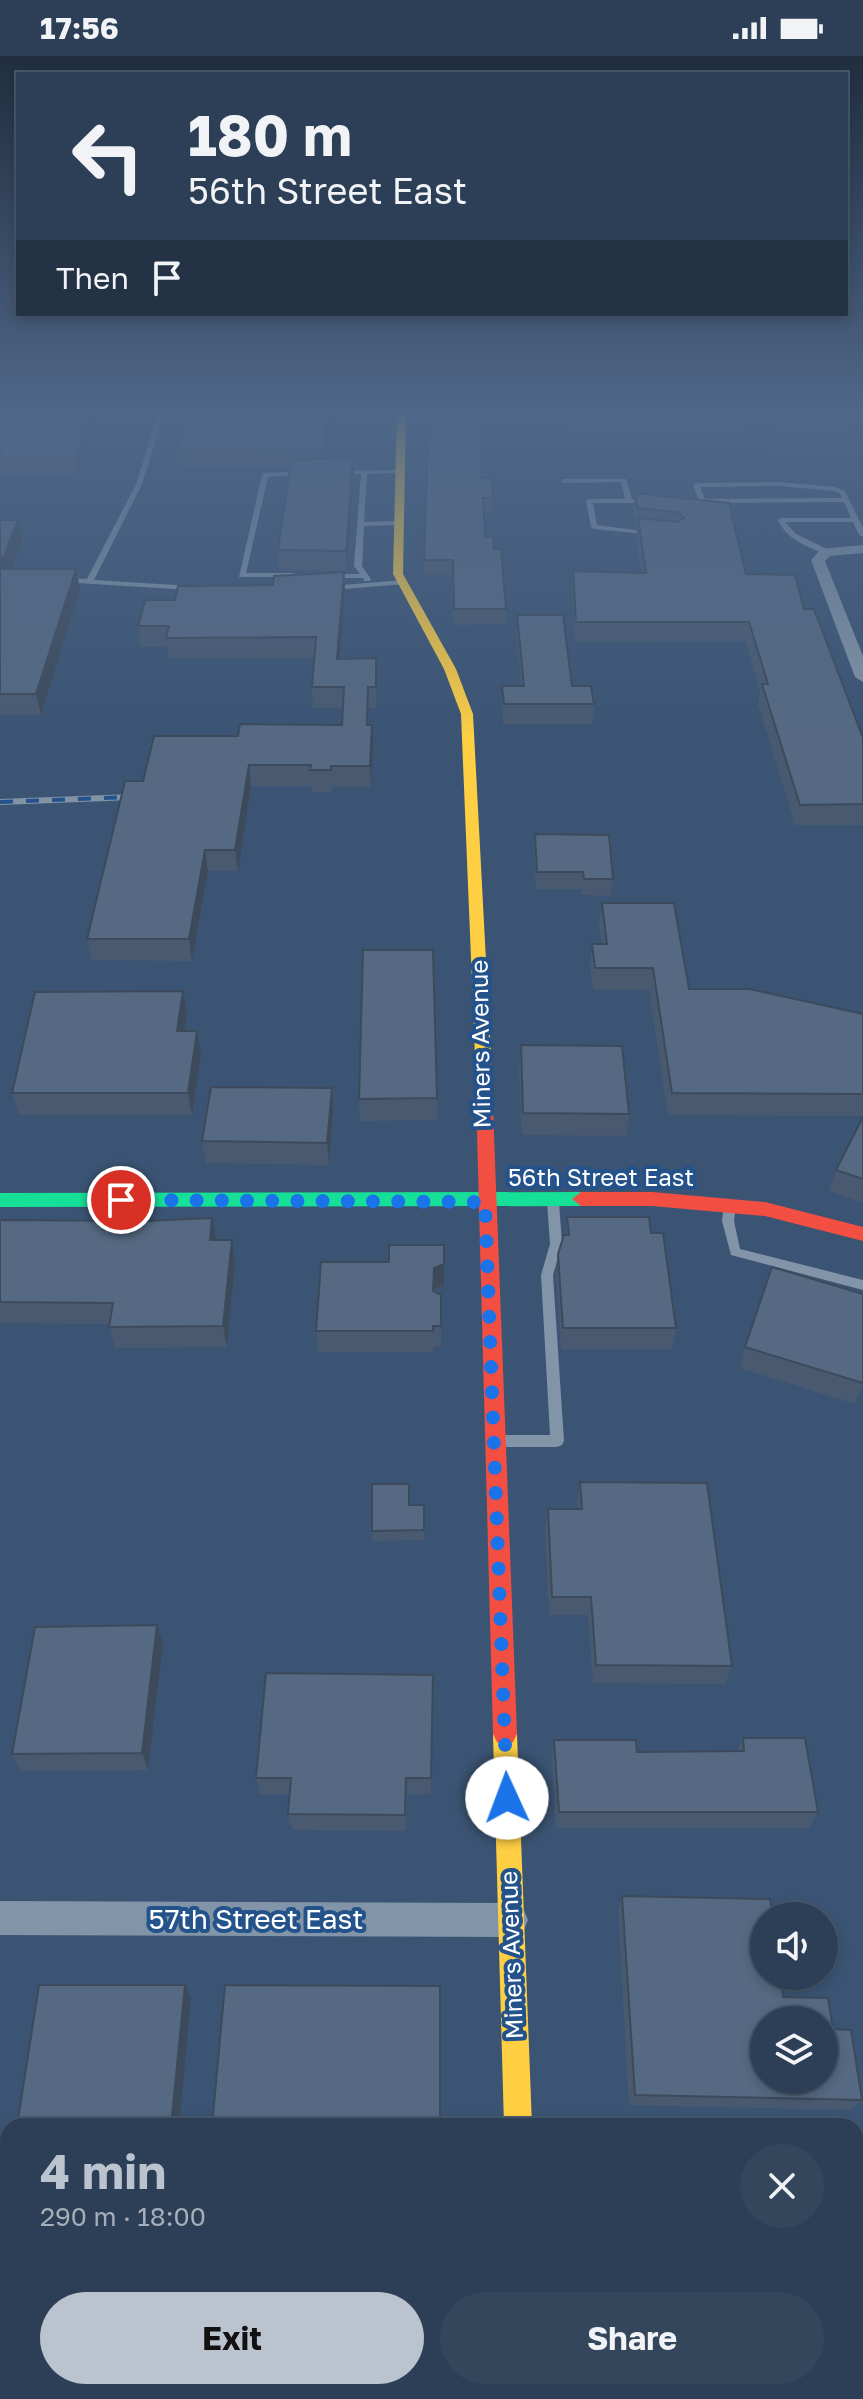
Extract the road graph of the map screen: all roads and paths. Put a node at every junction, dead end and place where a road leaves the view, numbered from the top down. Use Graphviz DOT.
graph roads {
  1 [pos="121,519"];
  2 [pos="255,519"];
  3 [pos="360,519"];
  4 [pos="399,519"];
  5 [pos="593,519"];
  6 [pos="855,520"];
  7 [pos="399,523"];
  8 [pos="360,524"];
  9 [pos="661,535"];
  10 [pos="863,535"];
  11 [pos="863,549"];
  12 [pos="826,552"];
  13 [pos="301,575"];
  14 [pos="315,576"];
  15 [pos="365,576"];
  16 [pos="60,580"];
  17 [pos="90,580"];
  18 [pos="402,582"];
  19 [pos="372,584"];
  20 [pos="205,588"];
  21 [pos="314,589"];
  22 [pos="863,677"];
  23 [pos="0,1200"];
  24 [pos="485,1202"];
  25 [pos="553,1202"];
  26 [pos="730,1204"];
  27 [pos="863,1234"];
  28 [pos="863,1285"];
  29 [pos="494,1441"];
  30 [pos="0,1918"];
  31 [pos="511,1920"];
  32 [pos="518,2118"];
  1 -- 17 [label="lane"];
  2 -- 13 [label="lane"];
  3 -- 8 [label="lane"];
  4 -- 7 [label="street, Miners Avenue"];
  5 -- 9 [label="lane"];
  6 -- 10 [label="lane"];
  6 -- 12 [label="lane"];
  7 -- 8 [label="lane"];
  7 -- 18 [label="street, Miners Avenue"];
  8 -- 15 [label="lane"];
  11 -- 12 [label="street"];
  12 -- 22 [label="street"];
  14 -- 15 [label="lane"];
  15 -- 19 [label="lane"];
  16 -- 17 [label="lane"];
  17 -- 20 [label="lane"];
  18 -- 19 [label="lane"];
  18 -- 24 [label="street, Miners Avenue"];
  19 -- 21 [label="lane"];
  23 -- 24 [label="street, 56th Street East"];
  24 -- 25 [label="street, 56th Street East"];
  24 -- 29 [label="street, Miners Avenue"];
  25 -- 26 [label="street, 56th Street East"];
  25 -- 29 [label="lane"];
  26 -- 27 [label="street, 56th Street East"];
  26 -- 28 [label="lane"];
  29 -- 31 [label="street, Miners Avenue"];
  30 -- 31 [label="street, 57th Street East"];
  31 -- 32 [label="street, Miners Avenue"];
}
